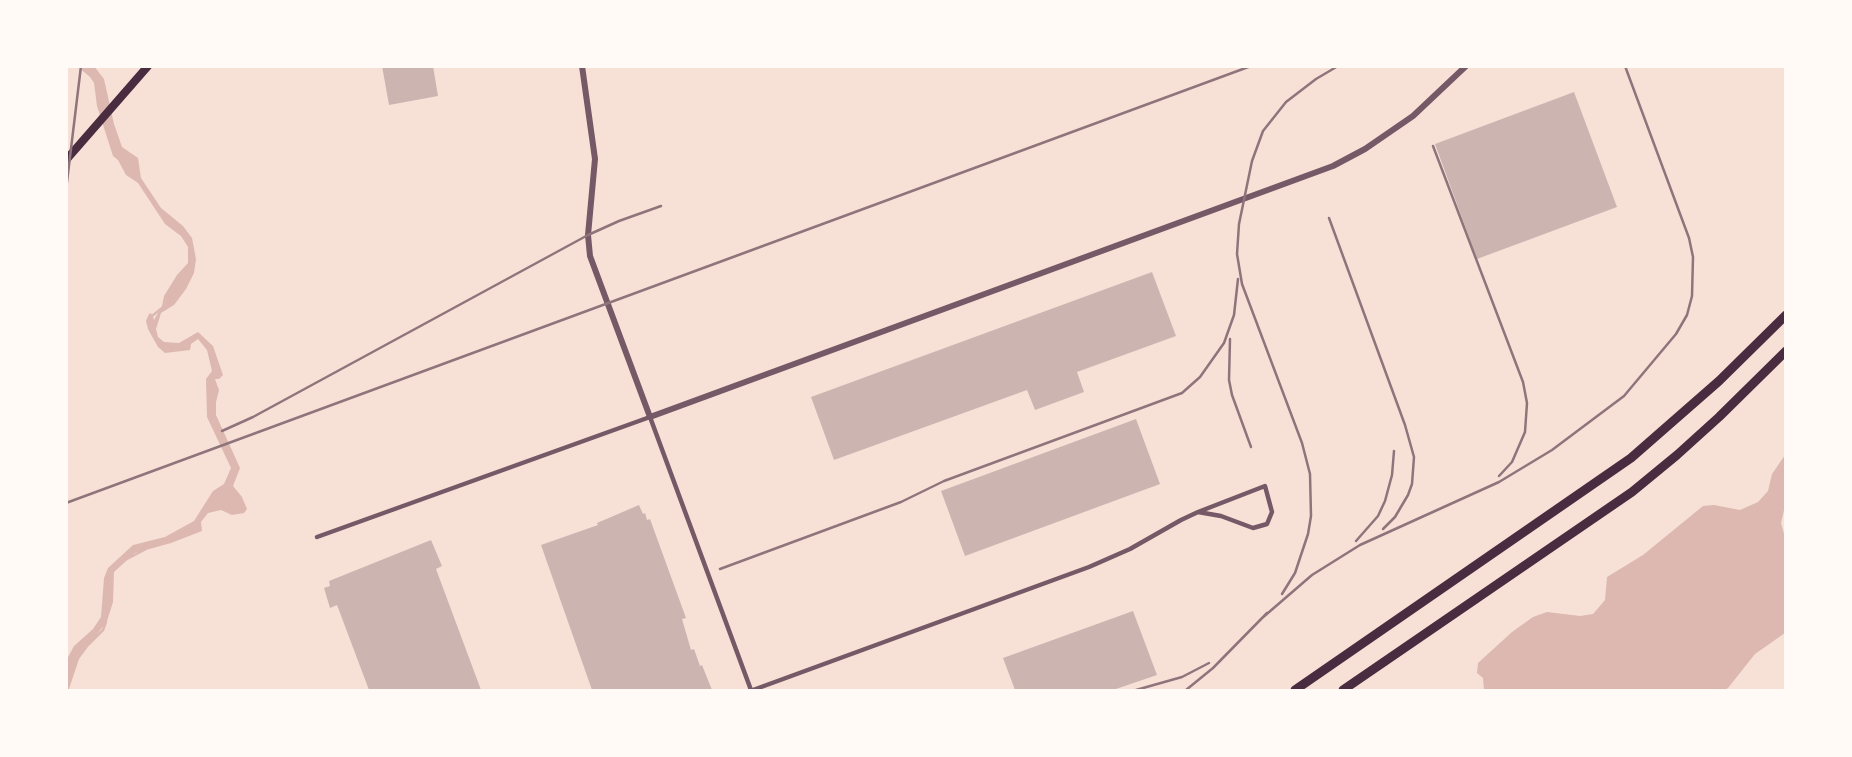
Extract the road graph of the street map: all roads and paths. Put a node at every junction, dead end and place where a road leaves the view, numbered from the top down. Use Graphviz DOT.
graph roads {
  1 [pos="148,66"];
  2 [pos="582,66"];
  3 [pos="1466,66"];
  4 [pos="66,160"];
  5 [pos="1786,315"];
  6 [pos="1786,351"];
  7 [pos="650,417"];
  8 [pos="1198,512"];
  9 [pos="317,537"];
  10 [pos="752,691"];
  11 [pos="1295,691"];
  12 [pos="1343,691"];
  1 -- 4 [label="main road"];
  2 -- 7 [label="street"];
  3 -- 7 [label="street"];
  5 -- 11 [label="highway"];
  6 -- 12 [label="highway"];
  7 -- 9 [label="street"];
  7 -- 10 [label="street"];
  8 -- 8 [label="street"];
  8 -- 10 [label="street"];
}
